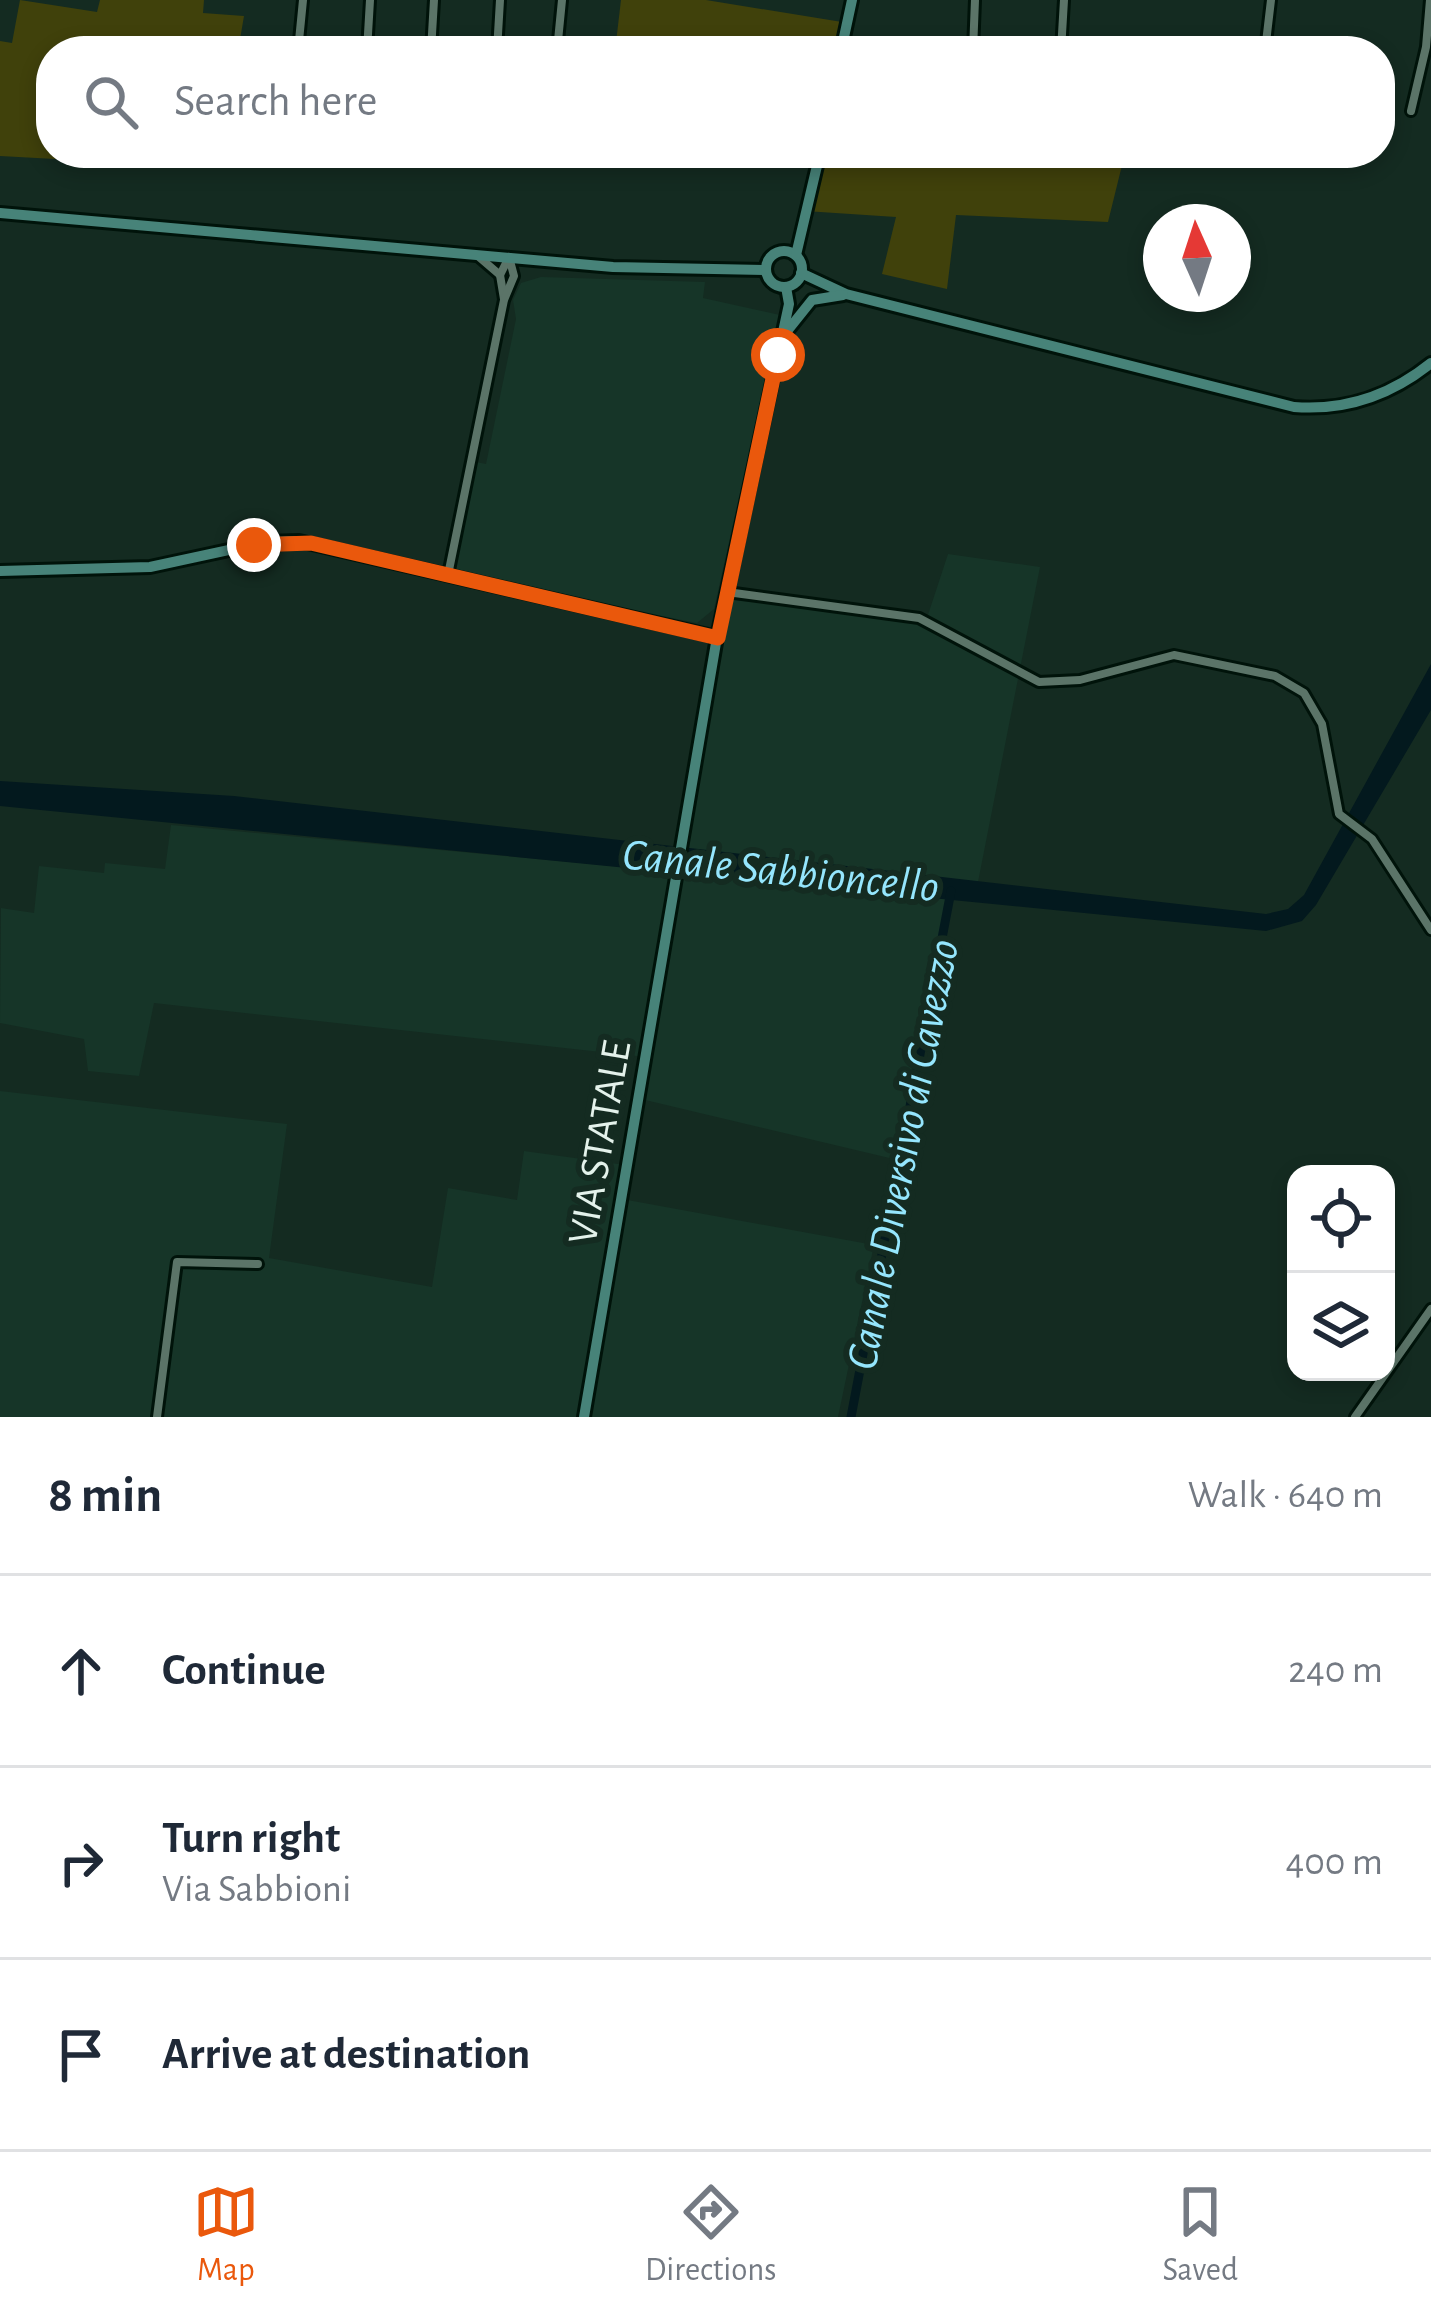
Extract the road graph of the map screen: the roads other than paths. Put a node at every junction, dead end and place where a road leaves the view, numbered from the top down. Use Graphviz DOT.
graph roads {
  1 [pos="302,0"];
  2 [pos="370,0"];
  3 [pos="434,0"];
  4 [pos="500,0"];
  5 [pos="562,0"];
  6 [pos="852,0"];
  7 [pos="975,0"];
  8 [pos="1064,0"];
  9 [pos="1271,0"];
  10 [pos="1430,0"];
  11 [pos="299,36"];
  12 [pos="368,36"];
  13 [pos="432,36"];
  14 [pos="498,36"];
  15 [pos="558,36"];
  16 [pos="844,36"];
  17 [pos="974,36"];
  18 [pos="1062,36"];
  19 [pos="1267,36"];
  20 [pos="1411,111"];
  21 [pos="816,168"];
  22 [pos="0,213"];
  23 [pos="474,253"];
  24 [pos="796,255"];
  25 [pos="509,257"];
  26 [pos="544,261"];
  27 [pos="766,270"];
  28 [pos="801,273"];
  29 [pos="500,275"];
  30 [pos="514,276"];
  31 [pos="786,286"];
  32 [pos="846,294"];
  33 [pos="504,300"];
  34 [pos="778,355"];
  35 [pos="1431,363"];
  36 [pos="0,571"];
  37 [pos="448,576"];
  38 [pos="727,592"];
  39 [pos="718,638"];
  40 [pos="1431,930"];
  41 [pos="258,1264"];
  42 [pos="1431,1309"];
  43 [pos="158,1417"];
  44 [pos="584,1417"];
  45 [pos="1355,1417"];
  1 -- 11 [label="street"];
  2 -- 12 [label="street"];
  3 -- 13 [label="street"];
  4 -- 14 [label="street"];
  5 -- 15 [label="street"];
  6 -- 16 [label="main road"];
  7 -- 17 [label="street"];
  8 -- 18 [label="street"];
  9 -- 19 [label="street"];
  10 -- 20 [label="street"];
  21 -- 24 [label="main road"];
  22 -- 23 [label="main road"];
  23 -- 25 [label="main road"];
  23 -- 29 [label="street"];
  24 -- 27 [label="main road"];
  24 -- 28 [label="main road"];
  25 -- 26 [label="main road"];
  25 -- 29 [label="street"];
  25 -- 30 [label="street"];
  26 -- 27 [label="main road"];
  26 -- 30 [label="street"];
  27 -- 31 [label="main road"];
  28 -- 31 [label="main road"];
  28 -- 32 [label="main road"];
  29 -- 33 [label="street"];
  30 -- 33 [label="street"];
  31 -- 34 [label="main road"];
  32 -- 34 [label="main road"];
  32 -- 35 [label="main road"];
  33 -- 37 [label="street"];
  34 -- 38 [label="main road, VIA STATALE"];
  36 -- 37 [label="main road"];
  37 -- 39 [label="main road"];
  38 -- 39 [label="main road, VIA STATALE"];
  38 -- 40 [label="street"];
  39 -- 44 [label="main road, VIA STATALE"];
  41 -- 43 [label="street"];
  42 -- 45 [label="street"];
}
